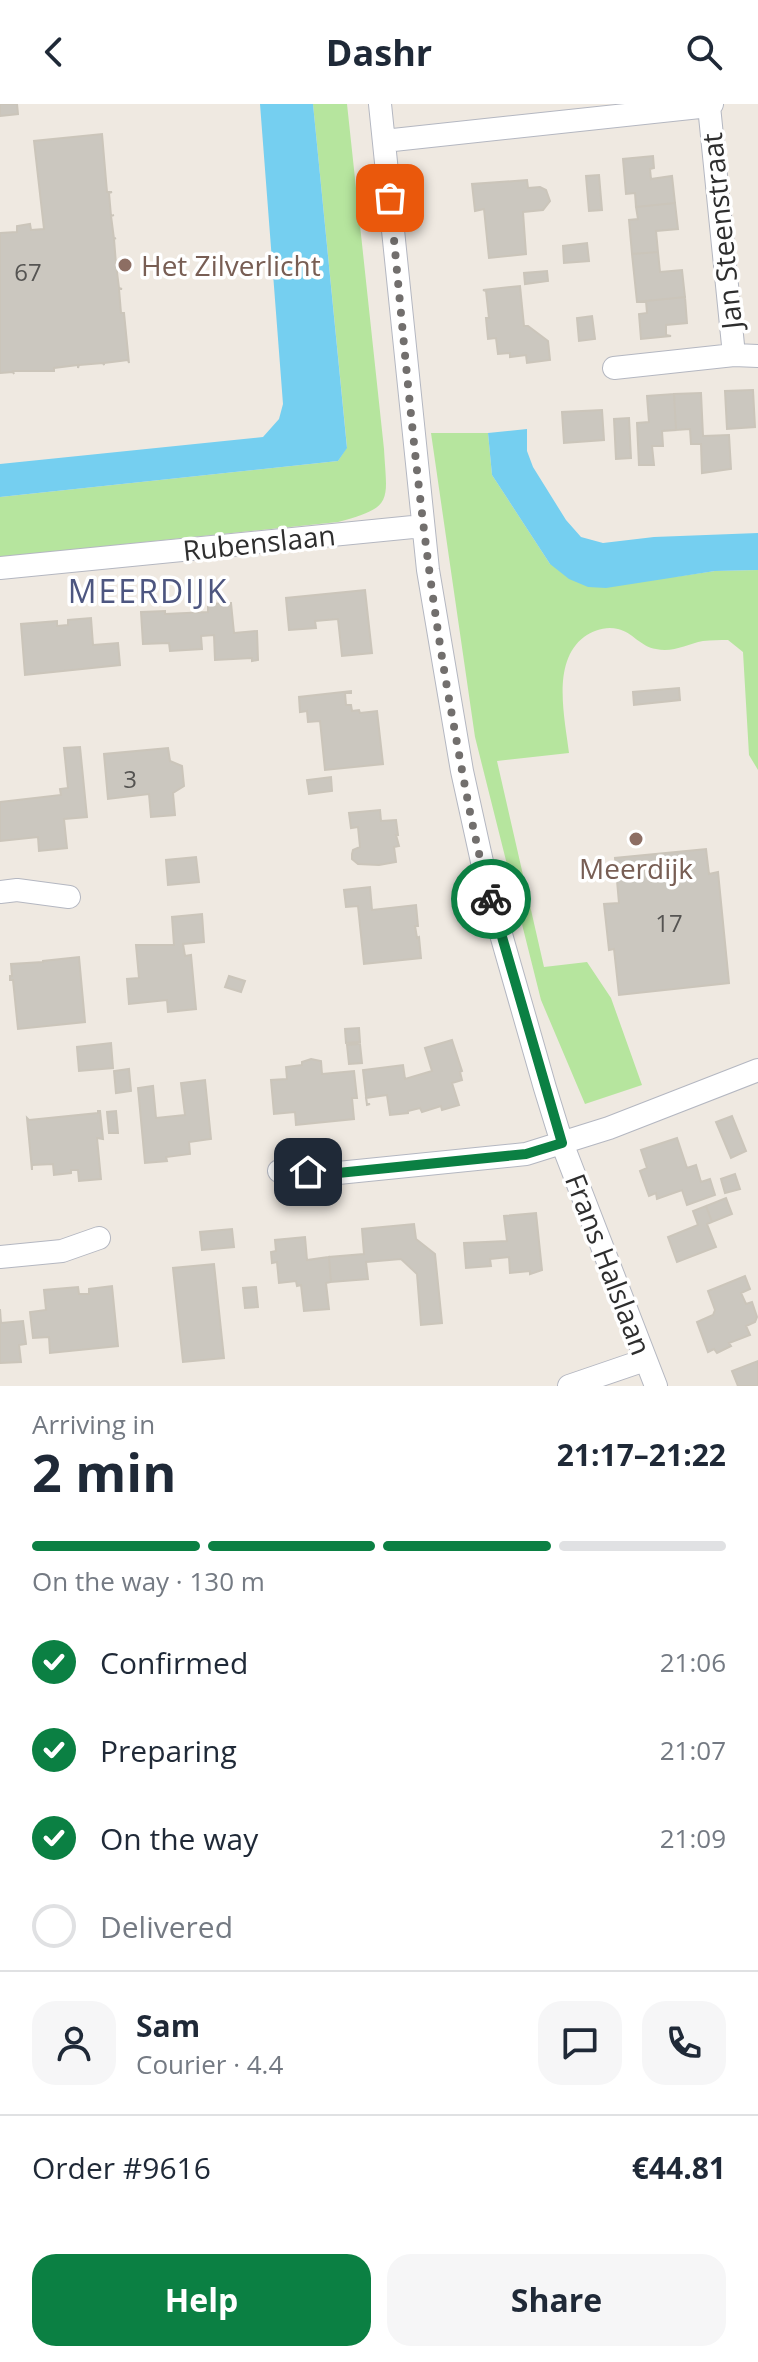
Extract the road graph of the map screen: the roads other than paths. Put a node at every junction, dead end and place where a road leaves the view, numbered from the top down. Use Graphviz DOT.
graph roads {
  1 [pos="380,104"];
  2 [pos="710,105"];
  3 [pos="384,141"];
  4 [pos="734,355"];
  5 [pos="758,356"];
  6 [pos="614,368"];
  7 [pos="423,526"];
  8 [pos="0,568"];
  9 [pos="0,892"];
  10 [pos="69,897"];
  11 [pos="758,1070"];
  12 [pos="562,1143"];
  13 [pos="279,1171"];
  14 [pos="99,1238"];
  15 [pos="0,1257"];
  16 [pos="645,1360"];
  17 [pos="569,1386"];
  18 [pos="656,1386"];
  1 -- 3 [label="street, Frans Halslaan"];
  2 -- 3 [label="street"];
  2 -- 4 [label="street, Jan Steenstraat"];
  3 -- 7 [label="street, Frans Halslaan"];
  4 -- 5 [label="street, Jan Steenstraat"];
  4 -- 6 [label="street, Jan Steenstraat"];
  7 -- 8 [label="street, Rubenslaan"];
  7 -- 12 [label="street, Frans Halslaan"];
  9 -- 10 [label="street"];
  11 -- 12 [label="street"];
  12 -- 13 [label="street"];
  12 -- 16 [label="street, Frans Halslaan"];
  14 -- 15 [label="street"];
  16 -- 17 [label="street"];
  16 -- 18 [label="street, Frans Halslaan"];
}
